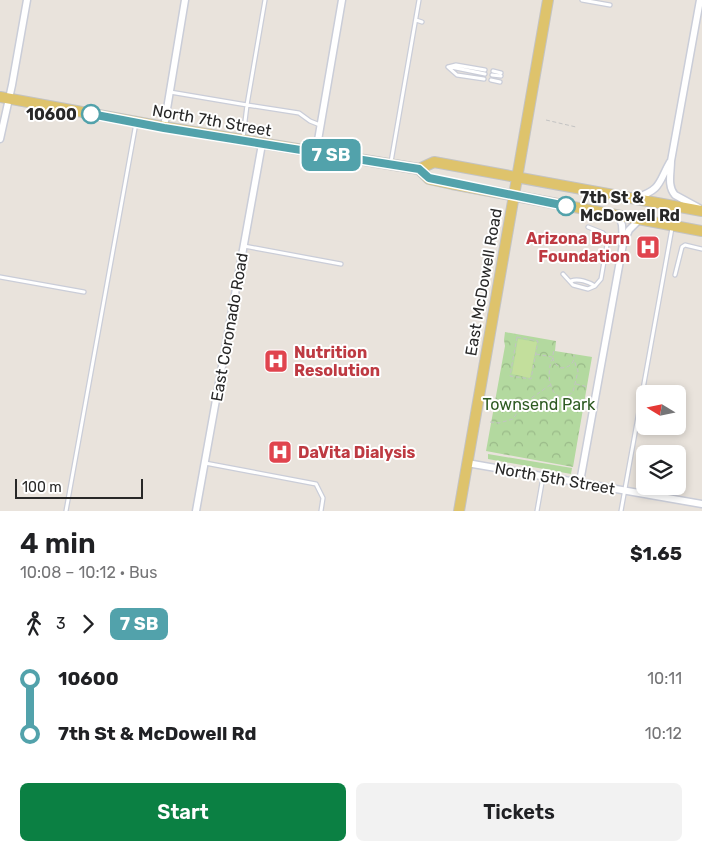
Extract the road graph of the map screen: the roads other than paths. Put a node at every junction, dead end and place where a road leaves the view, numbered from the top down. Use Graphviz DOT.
graph roads {
  1 [pos="27,0"];
  2 [pos="186,0"];
  3 [pos="264,0"];
  4 [pos="342,0"];
  5 [pos="419,0"];
  6 [pos="548,0"];
  7 [pos="582,0"];
  8 [pos="700,0"];
  9 [pos="610,5"];
  10 [pos="416,20"];
  11 [pos="422,22"];
  12 [pos="485,72"];
  13 [pos="492,73"];
  14 [pos="501,74"];
  15 [pos="484,79"];
  16 [pos="491,80"];
  17 [pos="500,82"];
  18 [pos="170,92"];
  19 [pos="5,98"];
  20 [pos="247,105"];
  21 [pos="136,122"];
  22 [pos="320,125"];
  23 [pos="164,128"];
  24 [pos="0,139"];
  25 [pos="242,140"];
  26 [pos="262,144"];
  27 [pos="316,152"];
  28 [pos="671,161"];
  29 [pos="391,164"];
  30 [pos="419,169"];
  31 [pos="518,177"];
  32 [pos="514,196"];
  33 [pos="636,199"];
  34 [pos="702,210"];
  35 [pos="619,215"];
  36 [pos="640,219"];
  37 [pos="673,225"];
  38 [pos="588,227"];
  39 [pos="702,231"];
  40 [pos="623,244"];
  41 [pos="243,246"];
  42 [pos="702,249"];
  43 [pos="341,264"];
  44 [pos="563,274"];
  45 [pos="675,275"];
  46 [pos="0,277"];
  47 [pos="84,292"];
  48 [pos="205,463"];
  49 [pos="467,463"];
  50 [pos="543,476"];
  51 [pos="580,482"];
  52 [pos="625,490"];
  53 [pos="702,504"];
  54 [pos="66,511"];
  55 [pos="196,511"];
  56 [pos="321,511"];
  57 [pos="459,511"];
  58 [pos="537,511"];
  59 [pos="621,511"];
  1 -- 19 [label="street"];
  2 -- 18 [label="street"];
  3 -- 20 [label="lane"];
  4 -- 22 [label="street"];
  5 -- 10 [label="lane"];
  6 -- 31 [label="main road, East McDowell Road"];
  7 -- 9 [label="lane"];
  8 -- 28 [label="street"];
  10 -- 11 [label="lane"];
  10 -- 29 [label="lane"];
  12 -- 15 [label="lane"];
  13 -- 14 [label="lane"];
  16 -- 17 [label="lane"];
  18 -- 20 [label="lane"];
  18 -- 23 [label="street"];
  19 -- 21 [label="main road, North 7th Street"];
  19 -- 24 [label="street"];
  20 -- 22 [label="lane"];
  20 -- 25 [label="lane"];
  21 -- 23 [label="main road, North 7th Street"];
  21 -- 54 [label="lane"];
  22 -- 27 [label="street"];
  23 -- 25 [label="main road, North 7th Street"];
  25 -- 26 [label="main road, North 7th Street"];
  26 -- 27 [label="main road, North 7th Street"];
  26 -- 41 [label="street, East Coronado Road"];
  27 -- 29 [label="main road, North 7th Street"];
  28 -- 33 [label="street"];
  28 -- 34 [label="street"];
  29 -- 30 [label="main road, North 7th Street"];
  30 -- 31 [label="main road, North 7th Street"];
  30 -- 32 [label="main road, North 7th Street"];
  31 -- 32 [label="main road, East McDowell Road"];
  31 -- 33 [label="main road, North 7th Street"];
  32 -- 35 [label="main road, North 7th Street"];
  32 -- 49 [label="main road, East McDowell Road"];
  33 -- 34 [label="main road, North 7th Street"];
  35 -- 36 [label="main road, North 7th Street"];
  35 -- 40 [label="street"];
  36 -- 37 [label="main road, North 7th Street"];
  36 -- 40 [label="street"];
  37 -- 39 [label="main road, North 7th Street"];
  37 -- 52 [label="lane"];
  38 -- 44 [label="lane"];
  40 -- 51 [label="street"];
  41 -- 43 [label="lane"];
  41 -- 48 [label="street, East Coronado Road"];
  42 -- 45 [label="lane"];
  46 -- 47 [label="lane"];
  48 -- 55 [label="street, East Coronado Road"];
  48 -- 56 [label="lane"];
  49 -- 50 [label="street, North 5th Street"];
  49 -- 57 [label="main road, East McDowell Road"];
  50 -- 51 [label="street, North 5th Street"];
  50 -- 58 [label="lane"];
  51 -- 52 [label="street, North 5th Street"];
  52 -- 53 [label="street, North 5th Street"];
  52 -- 59 [label="lane"];
}
